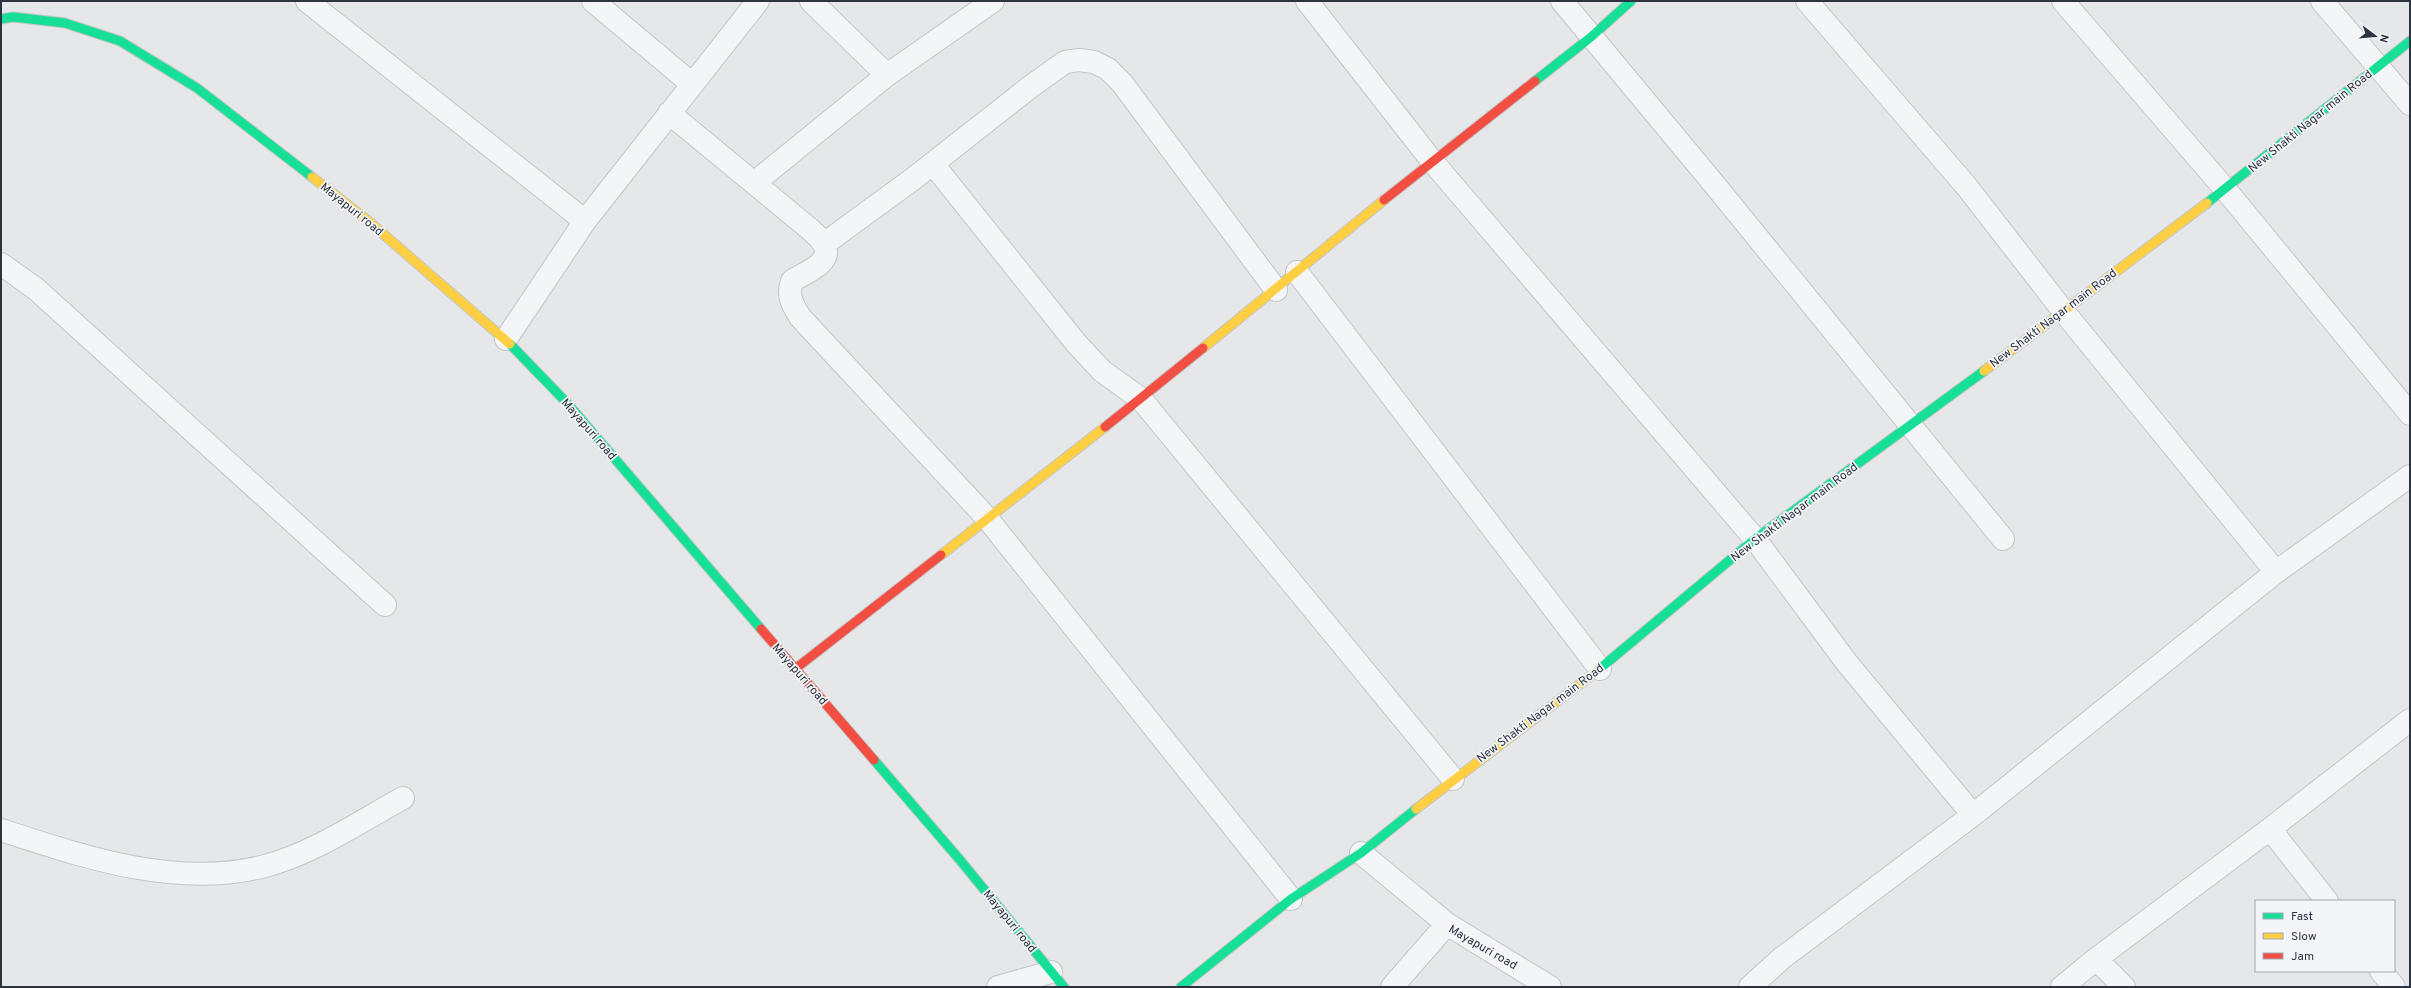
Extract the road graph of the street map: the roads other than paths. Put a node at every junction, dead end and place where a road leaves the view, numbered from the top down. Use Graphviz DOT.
graph roads {
  1 [pos="307,1"];
  2 [pos="593,1"];
  3 [pos="758,1"];
  4 [pos="811,1"];
  5 [pos="993,1"];
  6 [pos="1307,1"];
  7 [pos="1562,1"];
  8 [pos="1631,1"];
  9 [pos="1806,1"];
  10 [pos="2063,1"];
  11 [pos="2322,1"];
  12 [pos="1,19"];
  13 [pos="1591,37"];
  14 [pos="2410,41"];
  15 [pos="2378,66"];
  16 [pos="888,75"];
  17 [pos="692,84"];
  18 [pos="2410,104"];
  19 [pos="669,113"];
  20 [pos="1432,161"];
  21 [pos="933,164"];
  22 [pos="754,183"];
  23 [pos="2225,189"];
  24 [pos="585,221"];
  25 [pos="824,244"];
  26 [pos="1,264"];
  27 [pos="1297,272"];
  28 [pos="1276,290"];
  29 [pos="2064,312"];
  30 [pos="506,338"];
  31 [pos="1141,399"];
  32 [pos="2410,414"];
  33 [pos="1909,424"];
  34 [pos="2410,476"];
  35 [pos="987,518"];
  36 [pos="1755,539"];
  37 [pos="2003,539"];
  38 [pos="2276,572"];
  39 [pos="385,605"];
  40 [pos="795,669"];
  41 [pos="1600,669"];
  42 [pos="2410,720"];
  43 [pos="1453,779"];
  44 [pos="403,798"];
  45 [pos="1973,815"];
  46 [pos="2270,829"];
  47 [pos="1,830"];
  48 [pos="1362,853"];
  49 [pos="1291,899"];
  50 [pos="2326,900"];
  51 [pos="1447,924"];
  52 [pos="2096,958"];
  53 [pos="2382,972"];
  54 [pos="1058,979"];
  55 [pos="998,987"];
  56 [pos="1181,987"];
  57 [pos="1392,987"];
  58 [pos="1550,987"];
  59 [pos="1750,987"];
  60 [pos="2062,987"];
  61 [pos="2124,987"];
  62 [pos="2394,987"];
  1 -- 24 [label="street"];
  2 -- 17 [label="street"];
  3 -- 17 [label="street"];
  4 -- 16 [label="street"];
  5 -- 16 [label="street"];
  6 -- 20 [label="street"];
  7 -- 13 [label="street"];
  8 -- 13 [label="street"];
  9 -- 29 [label="street"];
  10 -- 23 [label="street"];
  11 -- 15 [label="street"];
  12 -- 30 [label="street, Mayapuri road"];
  13 -- 20 [label="street"];
  13 -- 33 [label="street"];
  14 -- 15 [label="street, New Shakti Nagar main Road"];
  15 -- 18 [label="street"];
  15 -- 23 [label="street, New Shakti Nagar main Road"];
  16 -- 22 [label="street"];
  17 -- 19 [label="street"];
  19 -- 22 [label="street"];
  19 -- 24 [label="street"];
  20 -- 27 [label="street"];
  20 -- 36 [label="street"];
  21 -- 25 [label="street"];
  21 -- 28 [label="street"];
  21 -- 31 [label="street"];
  22 -- 25 [label="street"];
  23 -- 29 [label="street, New Shakti Nagar main Road"];
  23 -- 32 [label="street"];
  24 -- 30 [label="street"];
  25 -- 35 [label="street"];
  26 -- 39 [label="street"];
  27 -- 28 [label="street"];
  27 -- 41 [label="street"];
  28 -- 31 [label="street"];
  29 -- 33 [label="street, New Shakti Nagar main Road"];
  29 -- 38 [label="street"];
  30 -- 40 [label="street, Mayapuri road"];
  31 -- 35 [label="street"];
  31 -- 43 [label="street"];
  33 -- 36 [label="street, New Shakti Nagar main Road"];
  33 -- 37 [label="street"];
  34 -- 38 [label="street"];
  35 -- 40 [label="street"];
  35 -- 49 [label="street"];
  36 -- 41 [label="street, New Shakti Nagar main Road"];
  36 -- 45 [label="street"];
  38 -- 45 [label="street"];
  40 -- 54 [label="street, Mayapuri road"];
  41 -- 43 [label="street, New Shakti Nagar main Road"];
  42 -- 46 [label="street"];
  43 -- 48 [label="street, New Shakti Nagar main Road"];
  44 -- 47 [label="street"];
  45 -- 59 [label="street"];
  46 -- 50 [label="street"];
  46 -- 52 [label="street"];
  48 -- 49 [label="street, New Shakti Nagar main Road"];
  48 -- 51 [label="street"];
  49 -- 56 [label="street, New Shakti Nagar main Road"];
  51 -- 57 [label="street, Mayapuri road"];
  51 -- 58 [label="street, Mayapuri road"];
  52 -- 60 [label="street"];
  52 -- 61 [label="street"];
  53 -- 62 [label="street"];
  54 -- 55 [label="street"];
}
